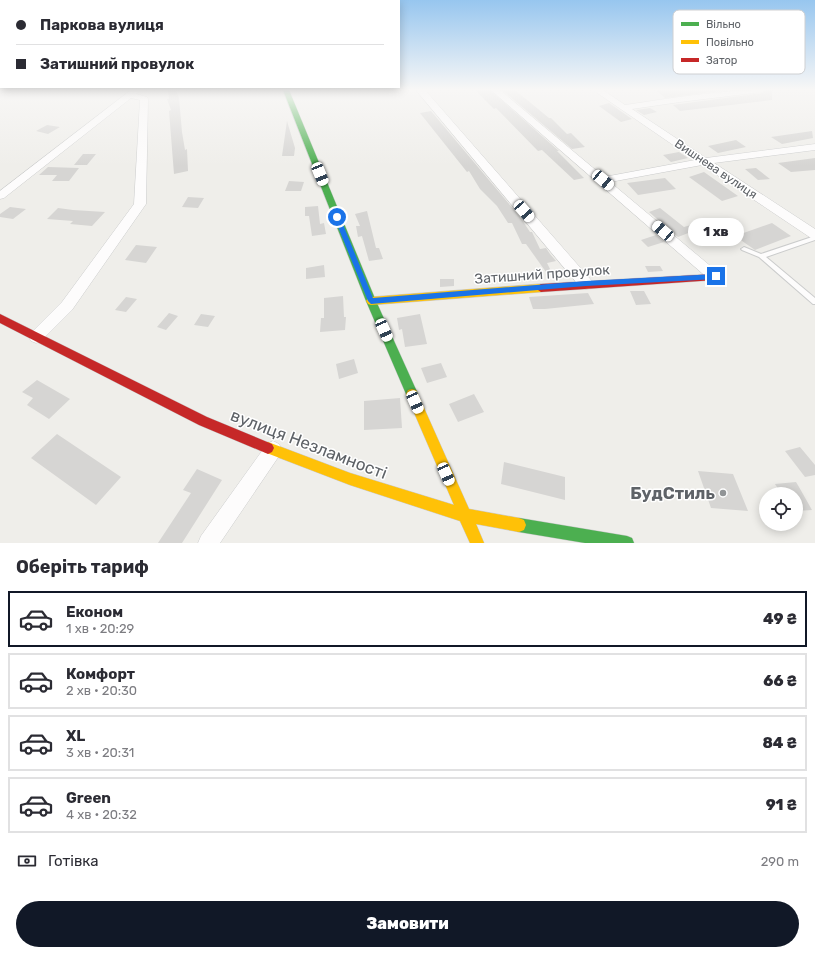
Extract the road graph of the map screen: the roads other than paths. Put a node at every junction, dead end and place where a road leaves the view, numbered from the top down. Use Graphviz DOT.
graph roads {
  1 [pos="103,115"];
  2 [pos="143,115"];
  3 [pos="296,115"];
  4 [pos="442,115"];
  5 [pos="525,115"];
  6 [pos="634,115"];
  7 [pos="815,147"];
  8 [pos="705,161"];
  9 [pos="603,180"];
  10 [pos="0,196"];
  11 [pos="815,236"];
  12 [pos="744,249"];
  13 [pos="761,256"];
  14 [pos="716,276"];
  15 [pos="586,284"];
  16 [pos="371,301"];
  17 [pos="815,302"];
  18 [pos="0,318"];
  19 [pos="36,337"];
  20 [pos="273,450"];
  21 [pos="464,514"];
  22 [pos="208,543"];
  23 [pos="477,543"];
  24 [pos="627,543"];
  1 -- 10 [label="street"];
  2 -- 19 [label="street"];
  3 -- 16 [label="main road"];
  4 -- 15 [label="street"];
  5 -- 9 [label="street"];
  6 -- 8 [label="street, Вишнева вулиця"];
  7 -- 8 [label="street"];
  8 -- 9 [label="street"];
  8 -- 11 [label="street, Вишнева вулиця"];
  9 -- 14 [label="street"];
  11 -- 13 [label="lane"];
  12 -- 13 [label="lane"];
  13 -- 17 [label="lane"];
  14 -- 15 [label="main road, Затишний провулок"];
  15 -- 16 [label="main road, Затишний провулок"];
  16 -- 21 [label="main road"];
  18 -- 19 [label="main road, вулиця Незламності"];
  19 -- 20 [label="main road, вулиця Незламності"];
  20 -- 21 [label="main road, вулиця Незламності"];
  20 -- 22 [label="street"];
  21 -- 23 [label="main road"];
  21 -- 24 [label="main road, вулиця Незламності"];
}
